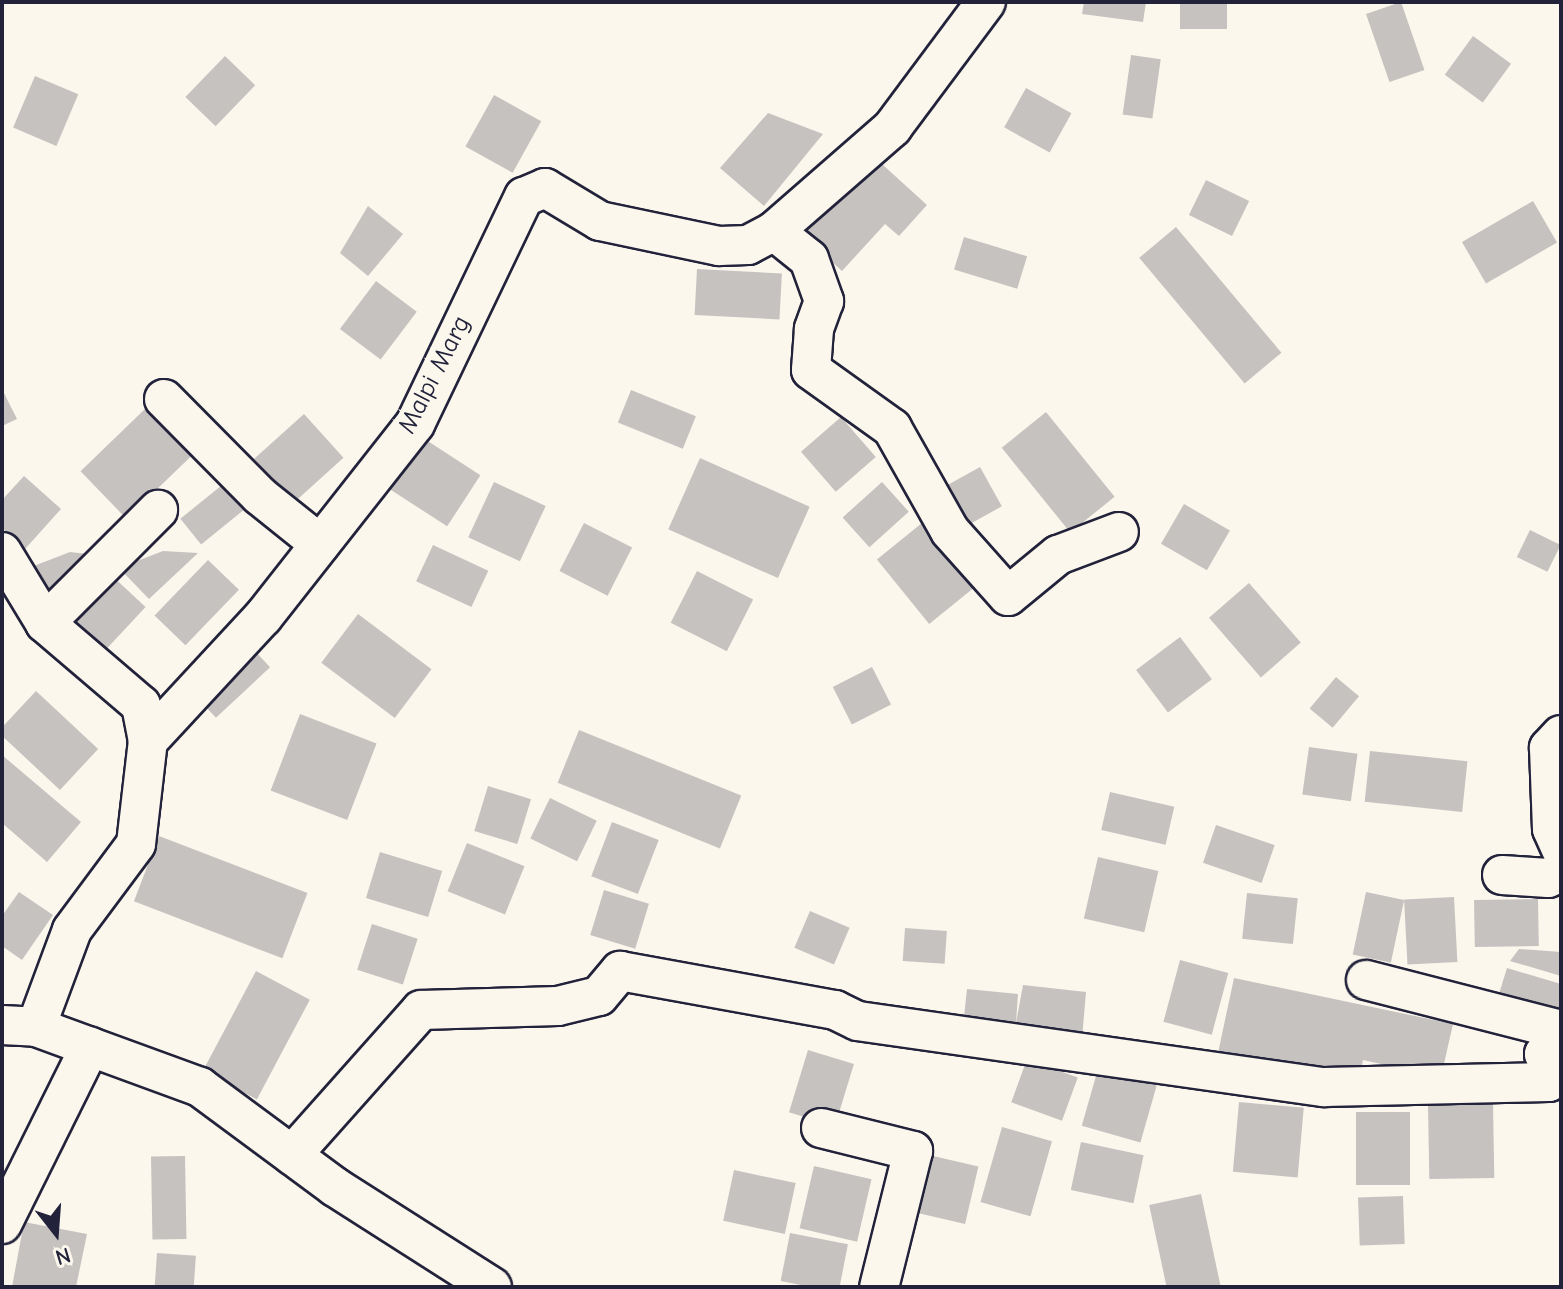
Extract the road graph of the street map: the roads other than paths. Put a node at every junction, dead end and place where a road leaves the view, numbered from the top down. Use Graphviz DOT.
graph roads {
  1 [pos="986,2"];
  2 [pos="774,231"];
  3 [pos="164,399"];
  4 [pos="158,510"];
  5 [pos="1119,532"];
  6 [pos="320,544"];
  7 [pos="2,552"];
  8 [pos="45,623"];
  9 [pos="1561,735"];
  10 [pos="148,741"];
  11 [pos="1561,849"];
  12 [pos="1561,872"];
  13 [pos="1502,875"];
  14 [pos="1366,980"];
  15 [pos="11,1026"];
  16 [pos="1561,1030"];
  17 [pos="1561,1040"];
  18 [pos="90,1047"];
  19 [pos="821,1128"];
  20 [pos="292,1155"];
  21 [pos="2,1224"];
  22 [pos="492,1287"];
  23 [pos="879,1287"];
  1 -- 2 [label="street, Malpi Marg"];
  2 -- 5 [label="street"];
  2 -- 6 [label="street, Malpi Marg"];
  3 -- 6 [label="street"];
  4 -- 8 [label="street"];
  6 -- 10 [label="street, Malpi Marg"];
  7 -- 8 [label="street"];
  8 -- 10 [label="street"];
  9 -- 11 [label="street"];
  10 -- 15 [label="street"];
  12 -- 13 [label="street"];
  14 -- 16 [label="street"];
  15 -- 18 [label="street"];
  17 -- 20 [label="street"];
  18 -- 20 [label="street"];
  18 -- 21 [label="street"];
  19 -- 23 [label="street"];
  20 -- 22 [label="street"];
}
